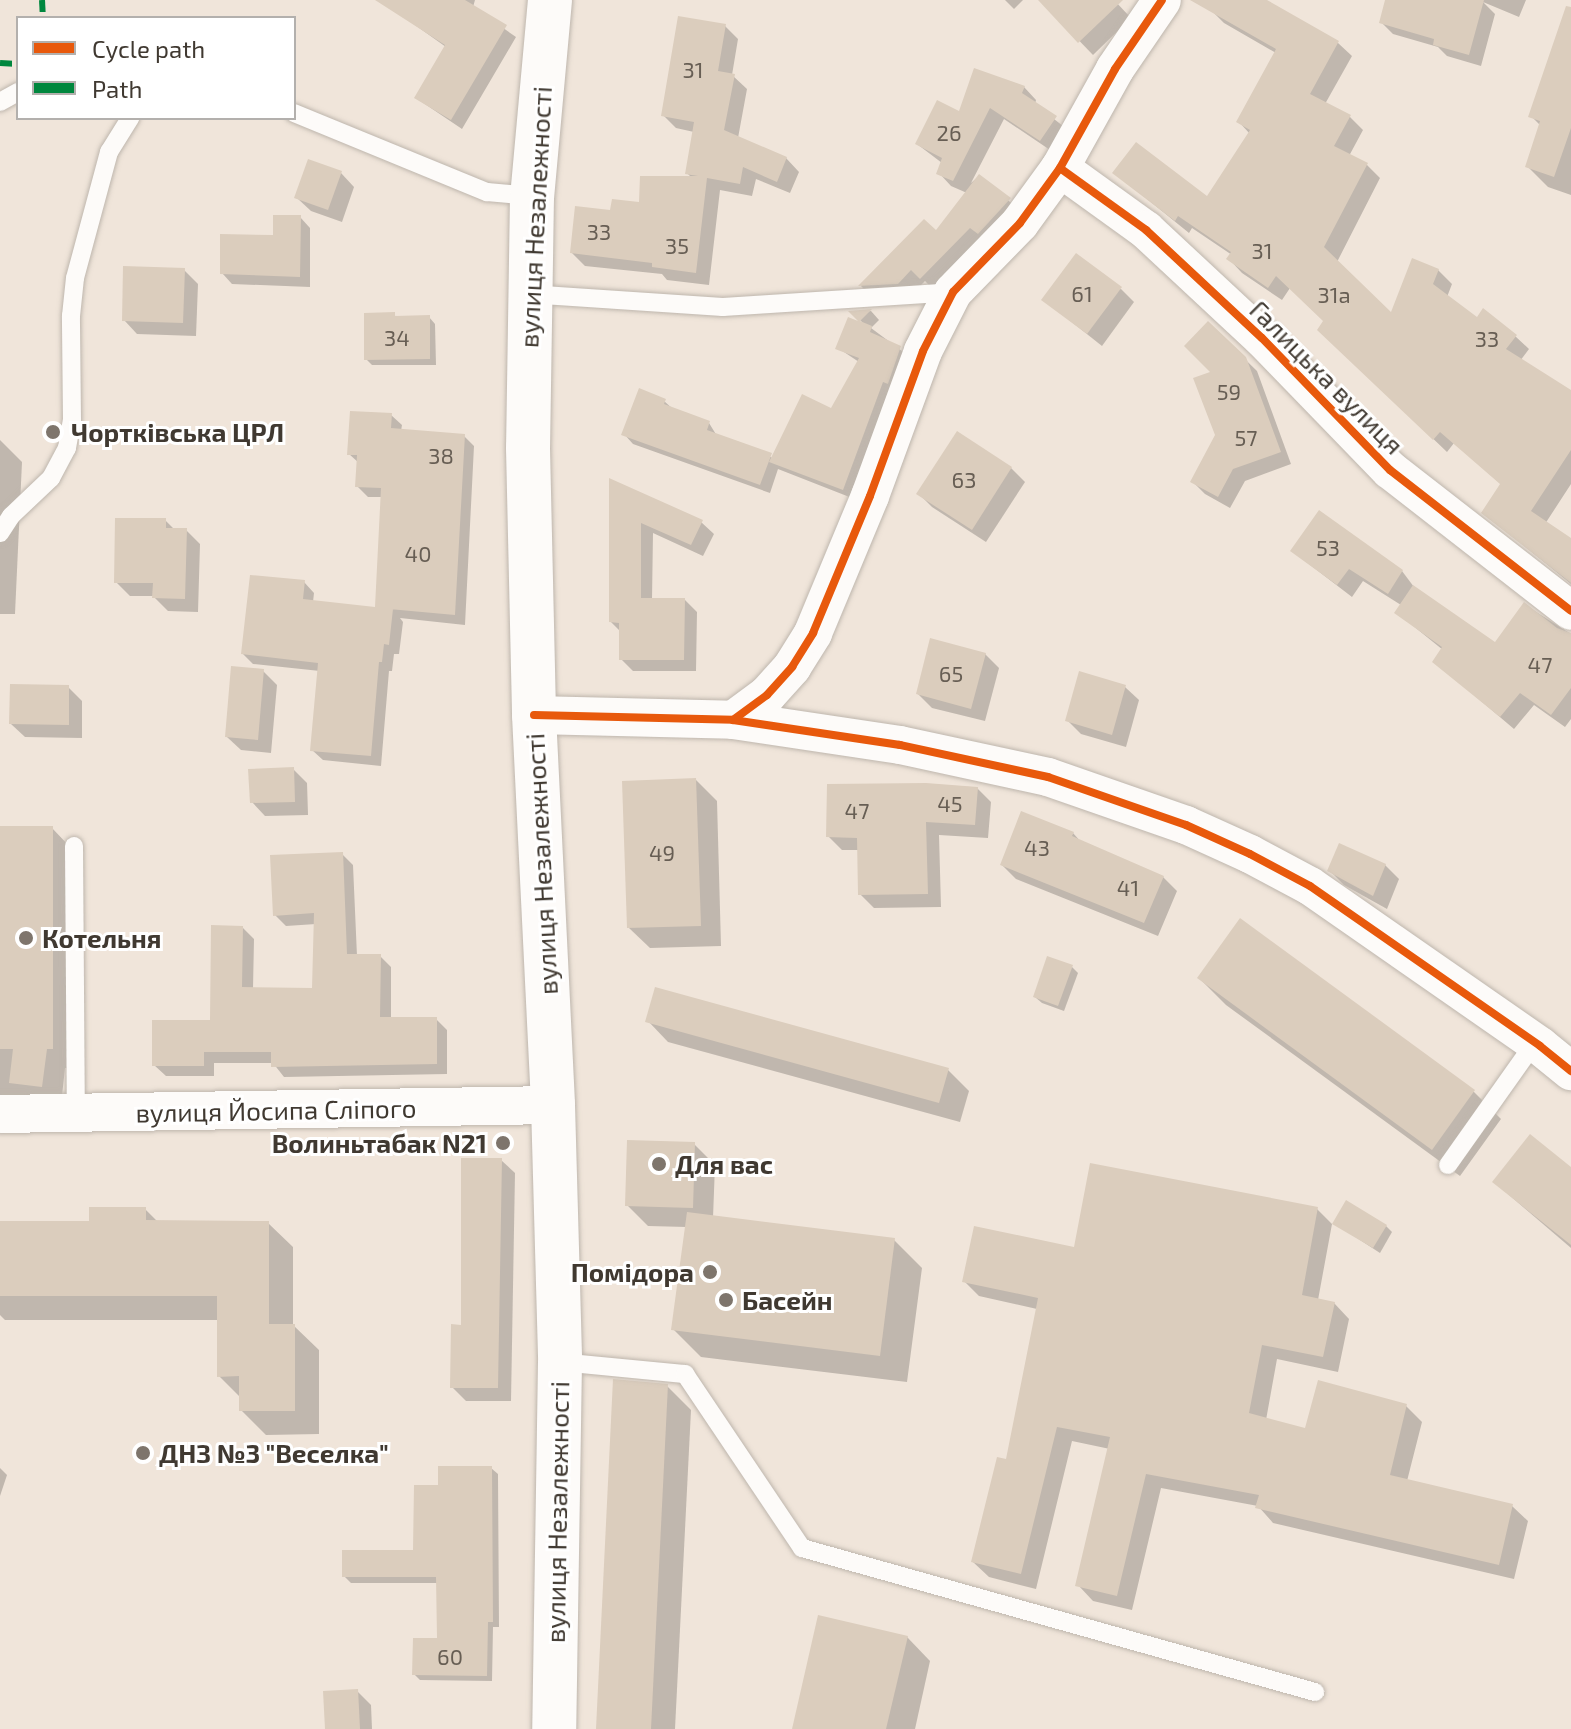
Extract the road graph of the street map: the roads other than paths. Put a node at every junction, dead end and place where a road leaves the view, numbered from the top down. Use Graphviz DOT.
graph roads {
  1 [pos="550,0"];
  2 [pos="1162,0"];
  3 [pos="296,114"];
  4 [pos="129,120"];
  5 [pos="1060,168"];
  6 [pos="532,196"];
  7 [pos="953,292"];
  8 [pos="528,294"];
  9 [pos="0,533"];
  10 [pos="1571,611"];
  11 [pos="534,715"];
  12 [pos="733,720"];
  13 [pos="74,846"];
  14 [pos="1535,1042"];
  15 [pos="1571,1071"];
  16 [pos="553,1105"];
  17 [pos="76,1113"];
  18 [pos="0,1114"];
  19 [pos="1448,1165"];
  20 [pos="560,1362"];
  21 [pos="1315,1692"];
  22 [pos="554,1729"];
  1 -- 6 [label="main road, вулиця Незалежності"];
  2 -- 5 [label="street"];
  3 -- 6 [label="lane"];
  4 -- 9 [label="lane"];
  5 -- 7 [label="street"];
  5 -- 10 [label="street, Галицька вулиця"];
  6 -- 8 [label="main road, вулиця Незалежності"];
  7 -- 8 [label="lane"];
  7 -- 12 [label="street"];
  8 -- 11 [label="main road, вулиця Незалежності"];
  11 -- 12 [label="street"];
  11 -- 16 [label="main road, вулиця Незалежності"];
  12 -- 14 [label="street"];
  13 -- 17 [label="lane"];
  14 -- 15 [label="street"];
  14 -- 19 [label="lane"];
  16 -- 17 [label="street, вулиця Йосипа Сліпого"];
  16 -- 20 [label="main road, вулиця Незалежності"];
  17 -- 18 [label="street, вулиця Йосипа Сліпого"];
  20 -- 21 [label="lane"];
  20 -- 22 [label="main road, вулиця Незалежності"];
}
